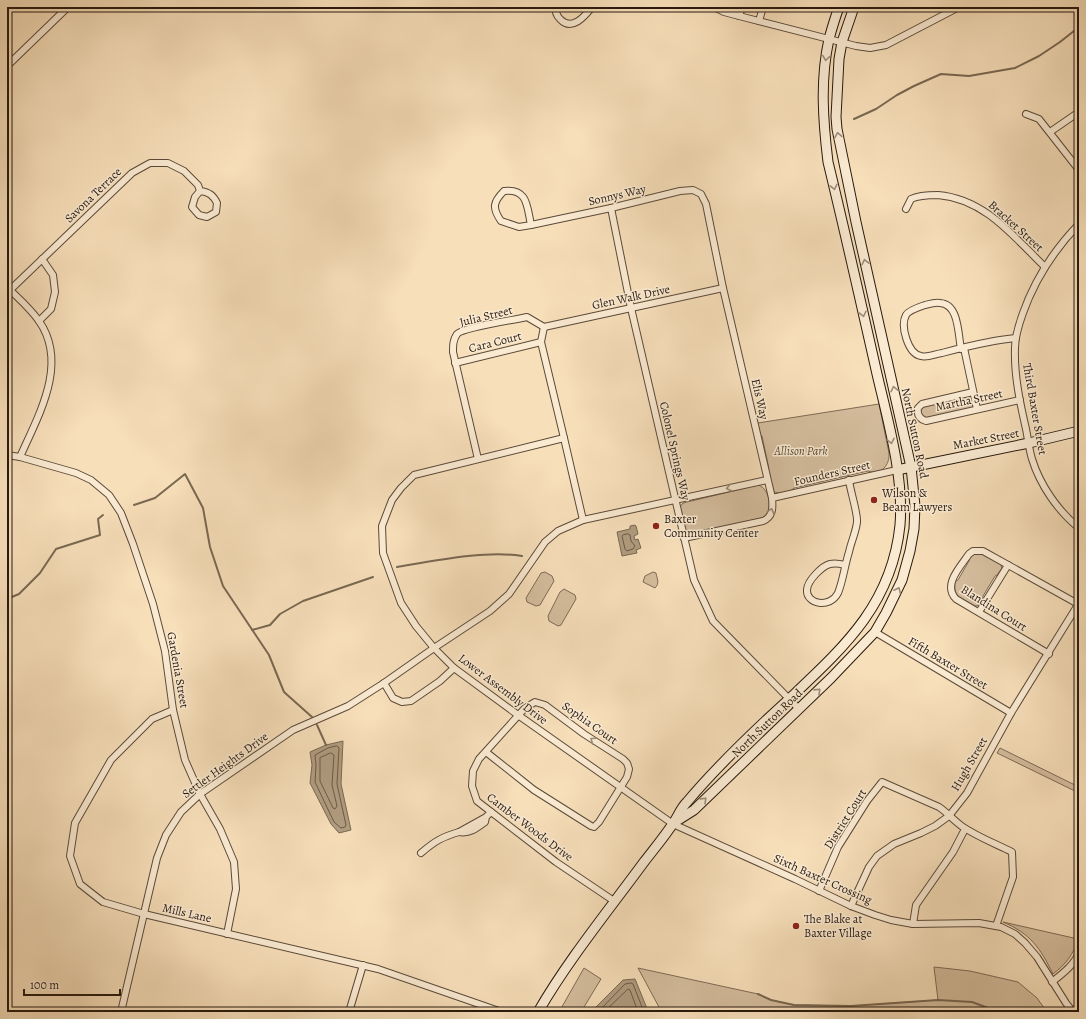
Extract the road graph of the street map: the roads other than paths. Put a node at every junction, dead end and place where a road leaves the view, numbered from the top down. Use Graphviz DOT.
graph roads {
  1 [pos="68,7"];
  2 [pos="556,7"];
  3 [pos="592,7"];
  4 [pos="714,7"];
  5 [pos="742,7"];
  6 [pos="763,7"];
  7 [pos="839,7"];
  8 [pos="854,7"];
  9 [pos="956,8"];
  10 [pos="739,16"];
  11 [pos="759,21"];
  12 [pos="829,39"];
  13 [pos="842,42"];
  14 [pos="7,66"];
  15 [pos="1079,112"];
  16 [pos="1026,114"];
  17 [pos="1050,132"];
  18 [pos="1079,170"];
  19 [pos="200,191"];
  20 [pos="704,200"];
  21 [pos="611,208"];
  22 [pos="906,209"];
  23 [pos="1079,224"];
  24 [pos="530,225"];
  25 [pos="42,259"];
  26 [pos="1045,267"];
  27 [pos="8,288"];
  28 [pos="723,288"];
  29 [pos="631,308"];
  30 [pos="39,321"];
  31 [pos="544,327"];
  32 [pos="1016,338"];
  33 [pos="541,342"];
  34 [pos="962,348"];
  35 [pos="455,363"];
  36 [pos="974,392"];
  37 [pos="1020,400"];
  38 [pos="977,410"];
  39 [pos="1079,431"];
  40 [pos="564,438"];
  41 [pos="1029,443"];
  42 [pos="7,455"];
  43 [pos="20,457"];
  44 [pos="478,459"];
  45 [pos="911,467"];
  46 [pos="897,470"];
  47 [pos="767,480"];
  48 [pos="848,480"];
  49 [pos="772,498"];
  50 [pos="675,500"];
  51 [pos="583,520"];
  52 [pos="1079,528"];
  53 [pos="684,538"];
  54 [pos="845,565"];
  55 [pos="1008,565"];
  56 [pos="1078,604"];
  57 [pos="979,612"];
  58 [pos="875,632"];
  59 [pos="434,648"];
  60 [pos="1049,654"];
  61 [pos="454,668"];
  62 [pos="384,683"];
  63 [pos="789,699"];
  64 [pos="799,709"];
  65 [pos="173,710"];
  66 [pos="1011,713"];
  67 [pos="518,715"];
  68 [pos="486,752"];
  69 [pos="620,787"];
  70 [pos="200,794"];
  71 [pos="488,814"];
  72 [pos="949,816"];
  73 [pos="673,824"];
  74 [pos="965,829"];
  75 [pos="422,853"];
  76 [pos="819,891"];
  77 [pos="614,901"];
  78 [pos="852,906"];
  79 [pos="144,914"];
  80 [pos="912,924"];
  81 [pos="996,926"];
  82 [pos="227,934"];
  83 [pos="1079,953"];
  84 [pos="363,965"];
  85 [pos="1052,982"];
  86 [pos="121,1012"];
  87 [pos="349,1012"];
  88 [pos="502,1012"];
  89 [pos="538,1012"];
  90 [pos="1073,1012"];
  1 -- 14 [label="street"];
  2 -- 3 [label="street"];
  4 -- 10 [label="street"];
  5 -- 10 [label="street"];
  6 -- 11 [label="street"];
  7 -- 12 [label="main road, North Sutton Road"];
  8 -- 13 [label="main road, North Sutton Road"];
  9 -- 13 [label="street"];
  10 -- 11 [label="street"];
  11 -- 12 [label="street"];
  12 -- 13 [label="street"];
  12 -- 46 [label="main road, North Sutton Road, one-way"];
  45 -- 13 [label="main road, North Sutton Road, one-way"];
  15 -- 17 [label="street"];
  16 -- 17 [label="street"];
  17 -- 18 [label="street"];
  19 -- 19 [label="street, Savona Terrace"];
  19 -- 25 [label="street, Savona Terrace"];
  20 -- 21 [label="street, Sonnys Way"];
  20 -- 28 [label="street, Elis Way"];
  21 -- 24 [label="street, Sonnys Way"];
  21 -- 29 [label="street, Colonel Springs Way"];
  22 -- 26 [label="street, Bracket Street"];
  23 -- 26 [label="street, Third Baxter Street"];
  24 -- 24 [label="street, Sonnys Way"];
  25 -- 27 [label="street, Savona Terrace"];
  25 -- 30 [label="street"];
  26 -- 32 [label="street, Third Baxter Street"];
  27 -- 30 [label="street"];
  28 -- 29 [label="street, Glen Walk Drive"];
  28 -- 47 [label="street, Elis Way"];
  29 -- 31 [label="street, Glen Walk Drive"];
  29 -- 50 [label="street, Colonel Springs Way"];
  30 -- 43 [label="street"];
  31 -- 33 [label="street"];
  31 -- 35 [label="street, Julia Street"];
  32 -- 34 [label="street"];
  32 -- 37 [label="street, Third Baxter Street"];
  33 -- 35 [label="street, Cara Court"];
  33 -- 40 [label="street"];
  34 -- 34 [label="street"];
  34 -- 36 [label="street, Martha Street"];
  35 -- 44 [label="street, Julia Street"];
  36 -- 38 [label="street, Martha Street"];
  36 -- 38 [label="street, Martha Street"];
  37 -- 38 [label="street, Martha Street"];
  37 -- 41 [label="street, Third Baxter Street"];
  39 -- 41 [label="main road, Market Street"];
  40 -- 44 [label="street, Lower Assembly Drive"];
  40 -- 51 [label="street"];
  41 -- 45 [label="main road, Market Street"];
  41 -- 52 [label="street, Third Baxter Street"];
  42 -- 43 [label="street, Gardenia Street"];
  43 -- 65 [label="street, Gardenia Street"];
  44 -- 59 [label="street, Lower Assembly Drive"];
  45 -- 46 [label="main road, Market Street"];
  58 -- 45 [label="main road, North Sutton Road, one-way"];
  46 -- 48 [label="street, Founders Street"];
  46 -- 63 [label="main road, North Sutton Road"];
  47 -- 49 [label="street, Elis Way"];
  47 -- 50 [label="street, one-way"];
  48 -- 49 [label="street, Founders Street"];
  48 -- 54 [label="street"];
  53 -- 49 [label="street, Elis Way, one-way"];
  50 -- 51 [label="street"];
  50 -- 53 [label="street, Colonel Springs Way"];
  51 -- 59 [label="street"];
  53 -- 63 [label="street, Colonel Springs Way"];
  54 -- 54 [label="street"];
  55 -- 56 [label="street, Blandina Court"];
  55 -- 57 [label="street"];
  55 -- 57 [label="street, Blandina Court"];
  56 -- 60 [label="street, Hugh Street"];
  57 -- 60 [label="street, Blandina Court"];
  64 -- 58 [label="main road, North Sutton Road, one-way"];
  58 -- 66 [label="street, Fifth Baxter Street"];
  59 -- 61 [label="street, Lower Assembly Drive"];
  59 -- 62 [label="street, Settler Heights Drive"];
  60 -- 66 [label="street, Hugh Street"];
  61 -- 62 [label="street"];
  61 -- 67 [label="street, Lower Assembly Drive"];
  62 -- 70 [label="street, Settler Heights Drive"];
  63 -- 64 [label="street, Colonel Springs Way"];
  63 -- 73 [label="main road, North Sutton Road"];
  73 -- 64 [label="main road, North Sutton Road, one-way"];
  65 -- 70 [label="street, Gardenia Street"];
  65 -- 79 [label="street, Mills Lane"];
  66 -- 72 [label="street, Hugh Street"];
  67 -- 68 [label="street, Camber Woods Drive"];
  67 -- 69 [label="street, Lower Assembly Drive"];
  69 -- 67 [label="street, Sophia Court, one-way"];
  68 -- 69 [label="street, Sophia Court"];
  68 -- 71 [label="street, Camber Woods Drive"];
  69 -- 73 [label="street, Lower Assembly Drive"];
  70 -- 79 [label="street, Settler Heights Drive"];
  70 -- 82 [label="street, Gardenia Street"];
  71 -- 75 [label="street"];
  71 -- 77 [label="street, Camber Woods Drive"];
  72 -- 74 [label="street"];
  72 -- 76 [label="street, District Court"];
  72 -- 78 [label="street, Hugh Street"];
  73 -- 76 [label="street, Sixth Baxter Crossing"];
  73 -- 77 [label="main road, North Sutton Road"];
  74 -- 80 [label="street"];
  74 -- 81 [label="street"];
  76 -- 78 [label="street, Sixth Baxter Crossing"];
  77 -- 89 [label="main road, North Sutton Road"];
  78 -- 80 [label="street, Sixth Baxter Crossing"];
  79 -- 82 [label="street, Mills Lane"];
  79 -- 86 [label="street, Settler Heights Drive"];
  80 -- 81 [label="street, Sixth Baxter Crossing"];
  81 -- 85 [label="street, Sixth Baxter Crossing"];
  82 -- 84 [label="street, Mills Lane"];
  83 -- 85 [label="street"];
  84 -- 87 [label="street"];
  84 -- 88 [label="street, Mills Lane"];
  85 -- 90 [label="street, Sixth Baxter Crossing"];
}
